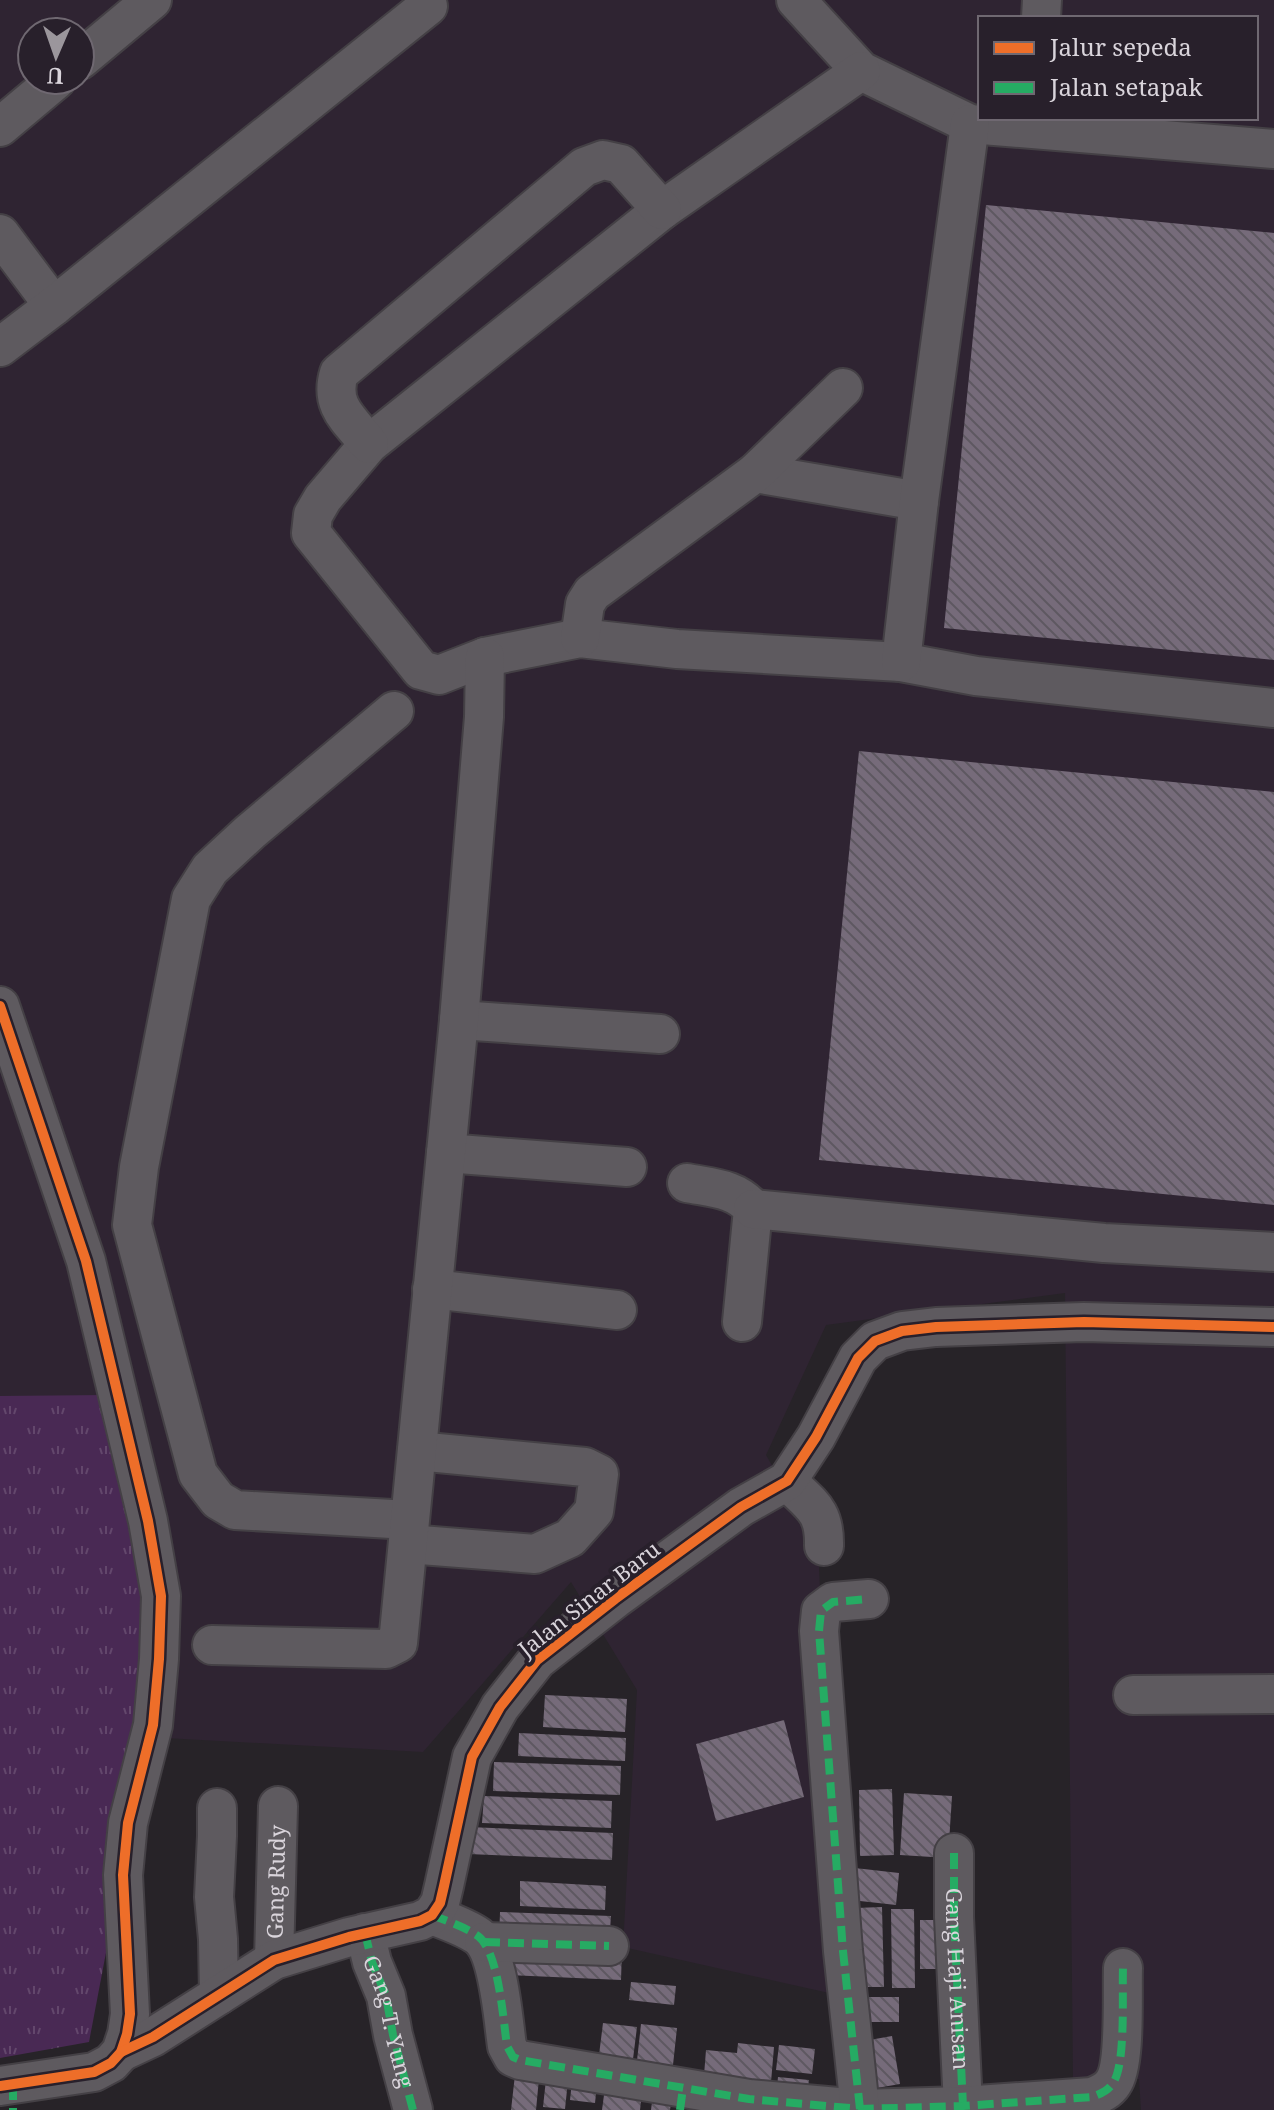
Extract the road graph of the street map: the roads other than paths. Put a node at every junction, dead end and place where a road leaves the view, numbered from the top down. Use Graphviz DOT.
graph roads {
  1 [pos="152,0"];
  2 [pos="796,0"];
  3 [pos="428,6"];
  4 [pos="96,47"];
  5 [pos="861,71"];
  6 [pos="37,96"];
  7 [pos="970,124"];
  8 [pos="1034,124"];
  9 [pos="0,127"];
  10 [pos="1274,149"];
  11 [pos="662,210"];
  12 [pos="0,234"];
  13 [pos="54,306"];
  14 [pos="0,347"];
  15 [pos="843,388"];
  16 [pos="369,444"];
  17 [pos="755,473"];
  18 [pos="919,501"];
  19 [pos="580,638"];
  20 [pos="485,657"];
  21 [pos="901,662"];
  22 [pos="1274,708"];
  23 [pos="394,711"];
  24 [pos="0,1006"];
  25 [pos="459,1020"];
  26 [pos="660,1034"];
  27 [pos="446,1153"];
  28 [pos="627,1167"];
  29 [pos="687,1183"];
  30 [pos="753,1209"];
  31 [pos="1274,1252"];
  32 [pos="432,1289"];
  33 [pos="617,1310"];
  34 [pos="742,1322"];
  35 [pos="1274,1327"];
  36 [pos="417,1451"];
  37 [pos="787,1481"];
  38 [pos="408,1532"];
  39 [pos="824,1546"];
  40 [pos="869,1599"];
  41 [pos="212,1645"];
  42 [pos="1274,1694"];
  43 [pos="1133,1695"];
  44 [pos="278,1806"];
  45 [pos="217,1808"];
  46 [pos="954,1853"];
  47 [pos="432,1915"];
  48 [pos="365,1933"];
  49 [pos="484,1942"];
  50 [pos="609,1946"];
  51 [pos="274,1960"];
  52 [pos="1123,1968"];
  53 [pos="219,1995"];
  54 [pos="121,2052"];
  55 [pos="9,2094"];
  56 [pos="681,2099"];
  57 [pos="963,2106"];
  58 [pos="860,2109"];
  59 [pos="413,2110"];
  1 -- 4 [label="street"];
  2 -- 5 [label="street"];
  3 -- 13 [label="street"];
  5 -- 7 [label="street"];
  5 -- 11 [label="street"];
  6 -- 9 [label="street"];
  7 -- 8 [label="street"];
  7 -- 18 [label="street"];
  8 -- 10 [label="street"];
  11 -- 16 [label="street"];
  11 -- 16 [label="street"];
  12 -- 13 [label="street"];
  13 -- 14 [label="street"];
  15 -- 17 [label="street"];
  16 -- 20 [label="street"];
  17 -- 18 [label="street"];
  17 -- 19 [label="street"];
  18 -- 21 [label="street"];
  19 -- 20 [label="street"];
  19 -- 21 [label="street"];
  20 -- 25 [label="street"];
  21 -- 22 [label="street"];
  23 -- 38 [label="street"];
  24 -- 54 [label="street"];
  25 -- 26 [label="street"];
  25 -- 27 [label="street"];
  27 -- 28 [label="street"];
  27 -- 32 [label="street"];
  29 -- 30 [label="street"];
  30 -- 31 [label="street"];
  30 -- 34 [label="street"];
  32 -- 33 [label="street"];
  32 -- 36 [label="street"];
  35 -- 37 [label="street, Jalan Sinar Baru"];
  36 -- 38 [label="street"];
  36 -- 38 [label="street"];
  37 -- 39 [label="street"];
  37 -- 47 [label="street, Jalan Sinar Baru"];
  38 -- 41 [label="street"];
  40 -- 58 [label="street"];
  42 -- 43 [label="street"];
  44 -- 51 [label="street, Gang Rudy"];
  45 -- 53 [label="street"];
  46 -- 57 [label="street, Gang Haji Anisan"];
  47 -- 48 [label="street"];
  47 -- 49 [label="street"];
  48 -- 51 [label="street"];
  48 -- 59 [label="street, Gang T. Yung"];
  49 -- 50 [label="street"];
  49 -- 56 [label="street"];
  51 -- 53 [label="street"];
  52 -- 57 [label="street"];
  53 -- 54 [label="street"];
  54 -- 55 [label="street"];
  56 -- 58 [label="street"];
  57 -- 58 [label="street"];
}
